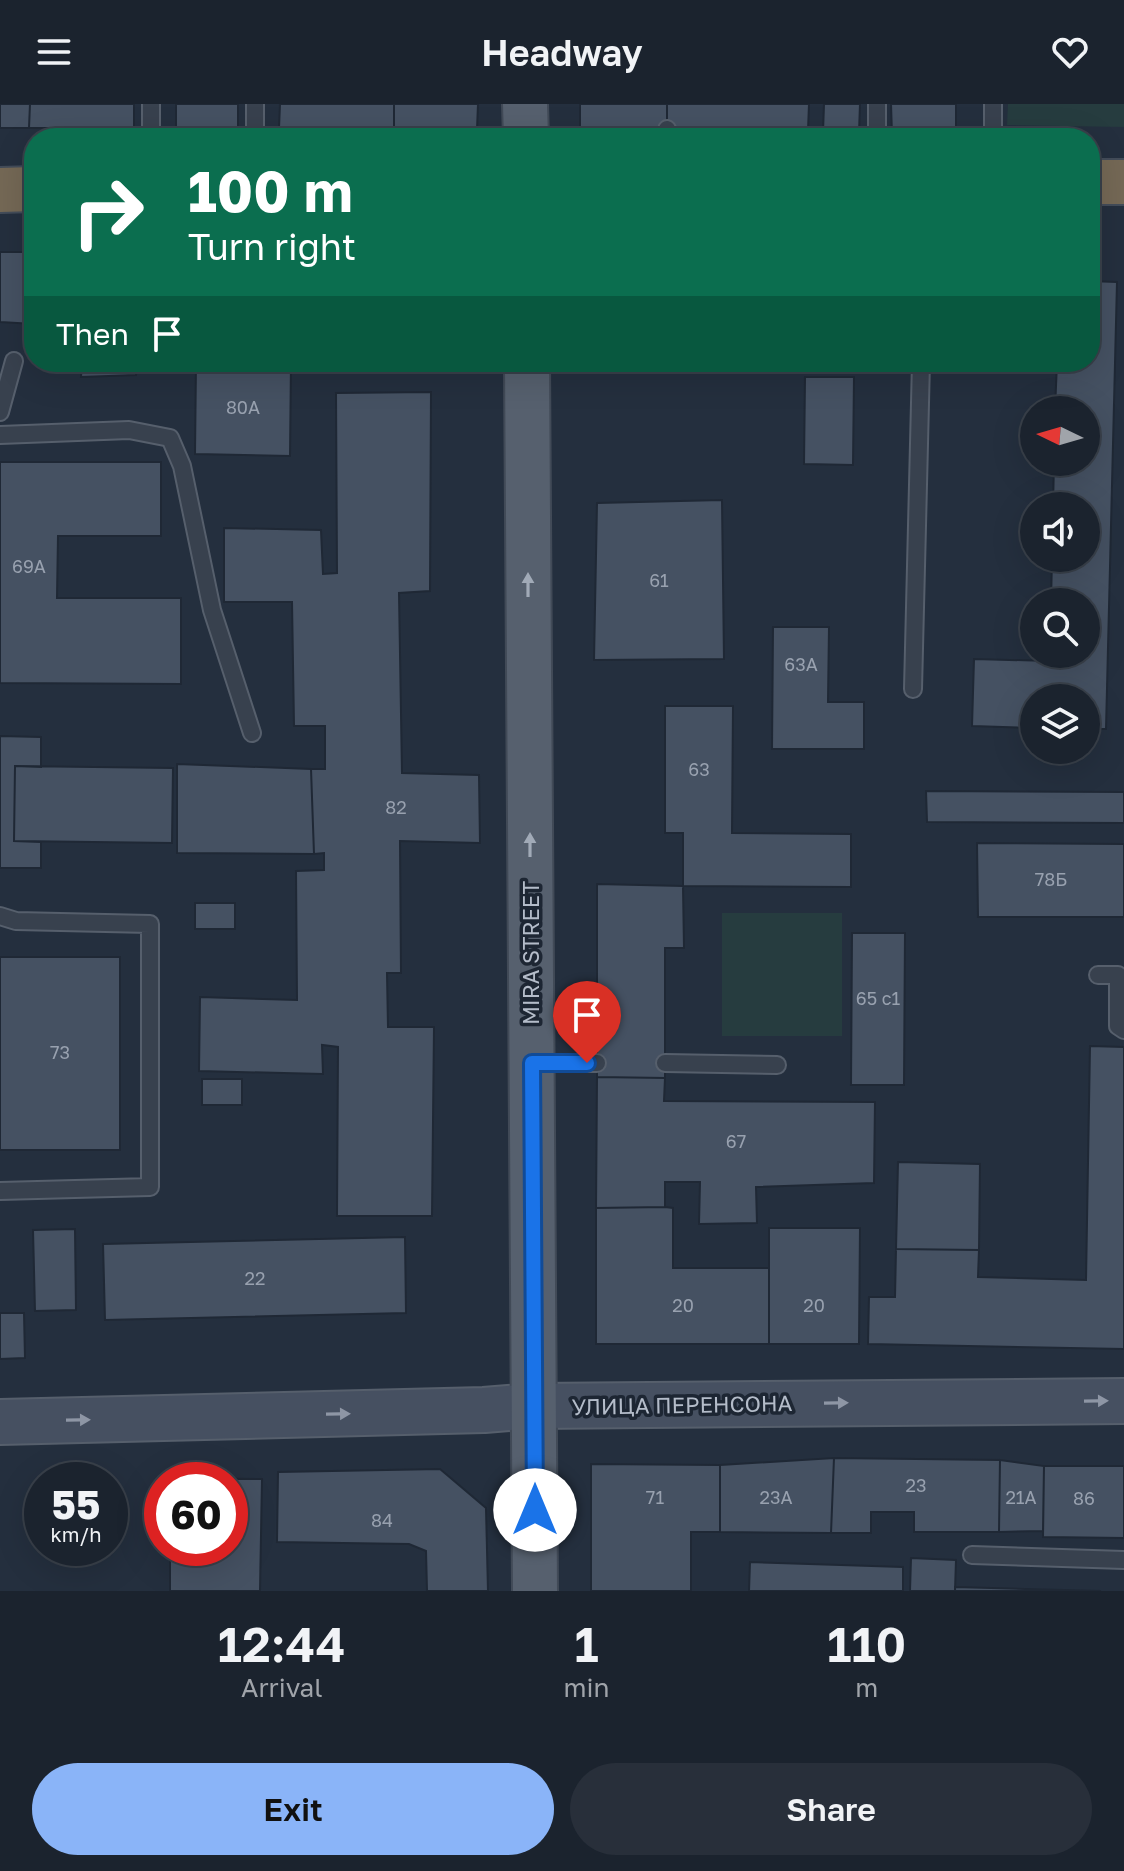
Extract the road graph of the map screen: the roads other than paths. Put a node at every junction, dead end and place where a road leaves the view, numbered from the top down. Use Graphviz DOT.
graph roads {
  1 [pos="151,104"];
  2 [pos="255,104"];
  3 [pos="525,104"];
  4 [pos="877,104"];
  5 [pos="993,104"];
  6 [pos="151,128"];
  7 [pos="255,128"];
  8 [pos="526,128"];
  9 [pos="877,128"];
  10 [pos="993,128"];
  11 [pos="1100,182"];
  12 [pos="1124,182"];
  13 [pos="24,189"];
  14 [pos="0,190"];
  15 [pos="14,361"];
  16 [pos="527,372"];
  17 [pos="921,372"];
  18 [pos="0,412"];
  19 [pos="0,435"];
  20 [pos="913,689"];
  21 [pos="252,733"];
  22 [pos="0,916"];
  23 [pos="1098,975"];
  24 [pos="1124,1030"];
  25 [pos="532,1063"];
  26 [pos="597,1063"];
  27 [pos="665,1063"];
  28 [pos="777,1065"];
  29 [pos="0,1191"];
  30 [pos="1124,1401"];
  31 [pos="534,1406"];
  32 [pos="0,1422"];
  33 [pos="972,1555"];
  34 [pos="1124,1560"];
  35 [pos="535,1591"];
  1 -- 6 [label="lane"];
  2 -- 7 [label="lane"];
  3 -- 8 [label="main road"];
  4 -- 9 [label="lane"];
  5 -- 10 [label="lane"];
  11 -- 12 [label="highway"];
  13 -- 14 [label="highway"];
  15 -- 18 [label="lane"];
  25 -- 16 [label="main road, MIRA STREET, one-way"];
  17 -- 20 [label="lane"];
  19 -- 21 [label="lane"];
  22 -- 29 [label="lane"];
  23 -- 24 [label="lane"];
  25 -- 26 [label="lane"];
  25 -- 31 [label="main road, MIRA STREET"];
  27 -- 28 [label="lane"];
  31 -- 30 [label="street, УЛИЦА ПЕРЕНСОНА, one-way"];
  32 -- 31 [label="street, УЛИЦА ПЕРЕНСОНА, one-way"];
  31 -- 35 [label="main road, MIRA STREET"];
  33 -- 34 [label="lane"];
}
